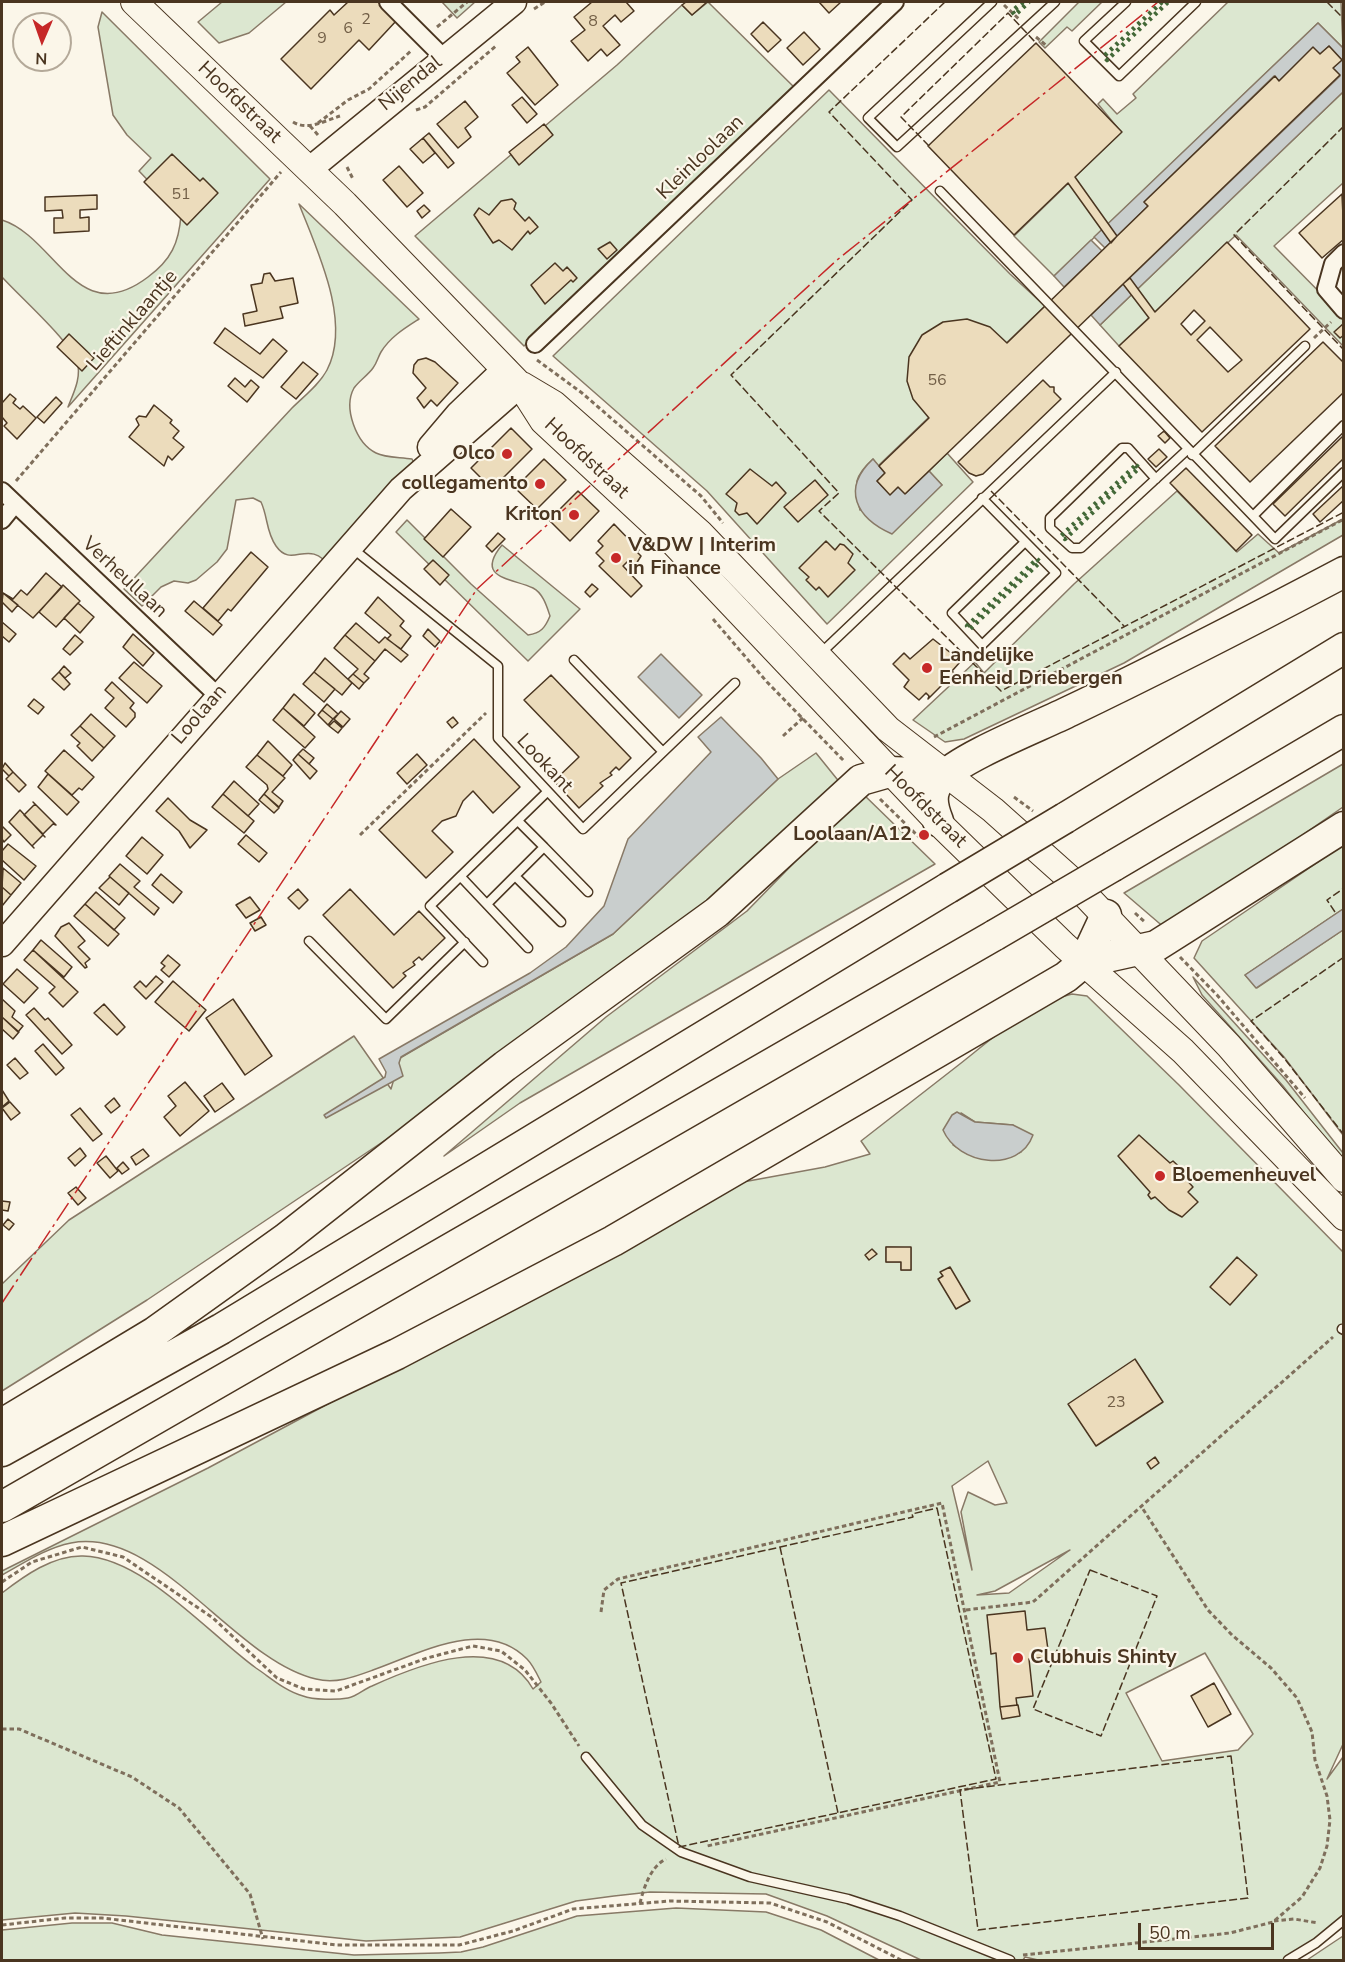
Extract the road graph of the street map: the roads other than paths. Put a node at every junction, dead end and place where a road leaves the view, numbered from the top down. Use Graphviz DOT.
graph roads {
  1 [pos="134,2"];
  2 [pos="388,2"];
  3 [pos="514,2"];
  4 [pos="895,2"];
  5 [pos="992,2"];
  6 [pos="1055,2"];
  7 [pos="1126,2"];
  8 [pos="1196,2"];
  9 [pos="444,58"];
  10 [pos="310,169"];
  11 [pos="940,191"];
  12 [pos="1344,252"];
  13 [pos="1344,310"];
  14 [pos="1305,346"];
  15 [pos="532,350"];
  16 [pos="1116,372"];
  17 [pos="513,377"];
  18 [pos="1344,425"];
  19 [pos="1190,452"];
  20 [pos="1344,472"];
  21 [pos="1156,479"];
  22 [pos="7,496"];
  23 [pos="982,498"];
  24 [pos="1253,516"];
  25 [pos="2,520"];
  26 [pos="1026,542"];
  27 [pos="349,545"];
  28 [pos="1344,572"];
  29 [pos="1344,648"];
  30 [pos="574,660"];
  31 [pos="808,665"];
  32 [pos="735,683"];
  33 [pos="217,695"];
  34 [pos="1344,730"];
  35 [pos="663,752"];
  36 [pos="875,769"];
  37 [pos="945,774"];
  38 [pos="548,792"];
  39 [pos="518,821"];
  40 [pos="938,821"];
  41 [pos="1344,827"];
  42 [pos="544,847"];
  43 [pos="515,876"];
  44 [pos="461,877"];
  45 [pos="588,892"];
  46 [pos="487,904"];
  47 [pos="1106,915"];
  48 [pos="561,922"];
  49 [pos="309,941"];
  50 [pos="465,942"];
  51 [pos="2,944"];
  52 [pos="528,948"];
  53 [pos="1141,952"];
  54 [pos="483,962"];
  55 [pos="1084,962"];
  56 [pos="1344,1179"];
  57 [pos="1344,1217"];
  58 [pos="2,1424"];
  59 [pos="2,1451"];
  60 [pos="2,1507"];
  61 [pos="2,1541"];
  62 [pos="586,1757"];
  63 [pos="1344,1920"];
  64 [pos="1007,1959"];
  65 [pos="1288,1960"];
  1 -- 10 [label="main road, Hoofdstraat"];
  2 -- 9 [label="street"];
  3 -- 9 [label="street, Nijendal"];
  4 -- 15 [label="street, Kleinloolaan"];
  5 -- 6 [label="lane"];
  7 -- 8 [label="lane"];
  9 -- 10 [label="street, Nijendal"];
  10 -- 17 [label="main road, Hoofdstraat"];
  11 -- 16 [label="lane"];
  12 -- 13 [label="street"];
  14 -- 19 [label="lane"];
  16 -- 19 [label="lane"];
  16 -- 23 [label="lane"];
  17 -- 27 [label="street, Loolaan"];
  17 -- 31 [label="main road, Hoofdstraat"];
  18 -- 24 [label="lane"];
  19 -- 21 [label="lane"];
  19 -- 24 [label="lane"];
  20 -- 24 [label="lane"];
  21 -- 21 [label="lane"];
  22 -- 25 [label="street"];
  22 -- 33 [label="street, Verheullaan"];
  23 -- 26 [label="lane"];
  23 -- 31 [label="lane"];
  26 -- 26 [label="lane"];
  27 -- 33 [label="street, Loolaan"];
  27 -- 38 [label="lane, Lookant"];
  28 -- 37 [label="highway"];
  29 -- 59 [label="highway, bridge"];
  30 -- 35 [label="lane"];
  31 -- 36 [label="main road, Hoofdstraat"];
  31 -- 37 [label="main road, Hoofdstraat"];
  32 -- 35 [label="lane"];
  33 -- 51 [label="street, Loolaan"];
  34 -- 60 [label="highway, bridge"];
  35 -- 38 [label="lane, Lookant"];
  36 -- 37 [label="highway"];
  36 -- 40 [label="main road, Hoofdstraat"];
  36 -- 58 [label="highway"];
  37 -- 40 [label="highway"];
  37 -- 47 [label="main road, Hoofdstraat"];
  38 -- 39 [label="lane"];
  39 -- 42 [label="lane"];
  39 -- 44 [label="lane"];
  40 -- 55 [label="main road, Hoofdstraat"];
  41 -- 53 [label="highway"];
  42 -- 43 [label="lane"];
  42 -- 45 [label="lane"];
  43 -- 46 [label="lane"];
  43 -- 48 [label="lane"];
  44 -- 46 [label="lane"];
  44 -- 50 [label="lane"];
  46 -- 52 [label="lane"];
  47 -- 53 [label="main road, Hoofdstraat"];
  47 -- 55 [label="highway"];
  49 -- 50 [label="lane"];
  50 -- 54 [label="lane"];
  53 -- 55 [label="highway"];
  53 -- 56 [label="main road, Hoofdstraat"];
  55 -- 57 [label="main road, Hoofdstraat"];
  55 -- 61 [label="highway"];
  62 -- 64 [label="lane"];
  63 -- 65 [label="lane"];
}
